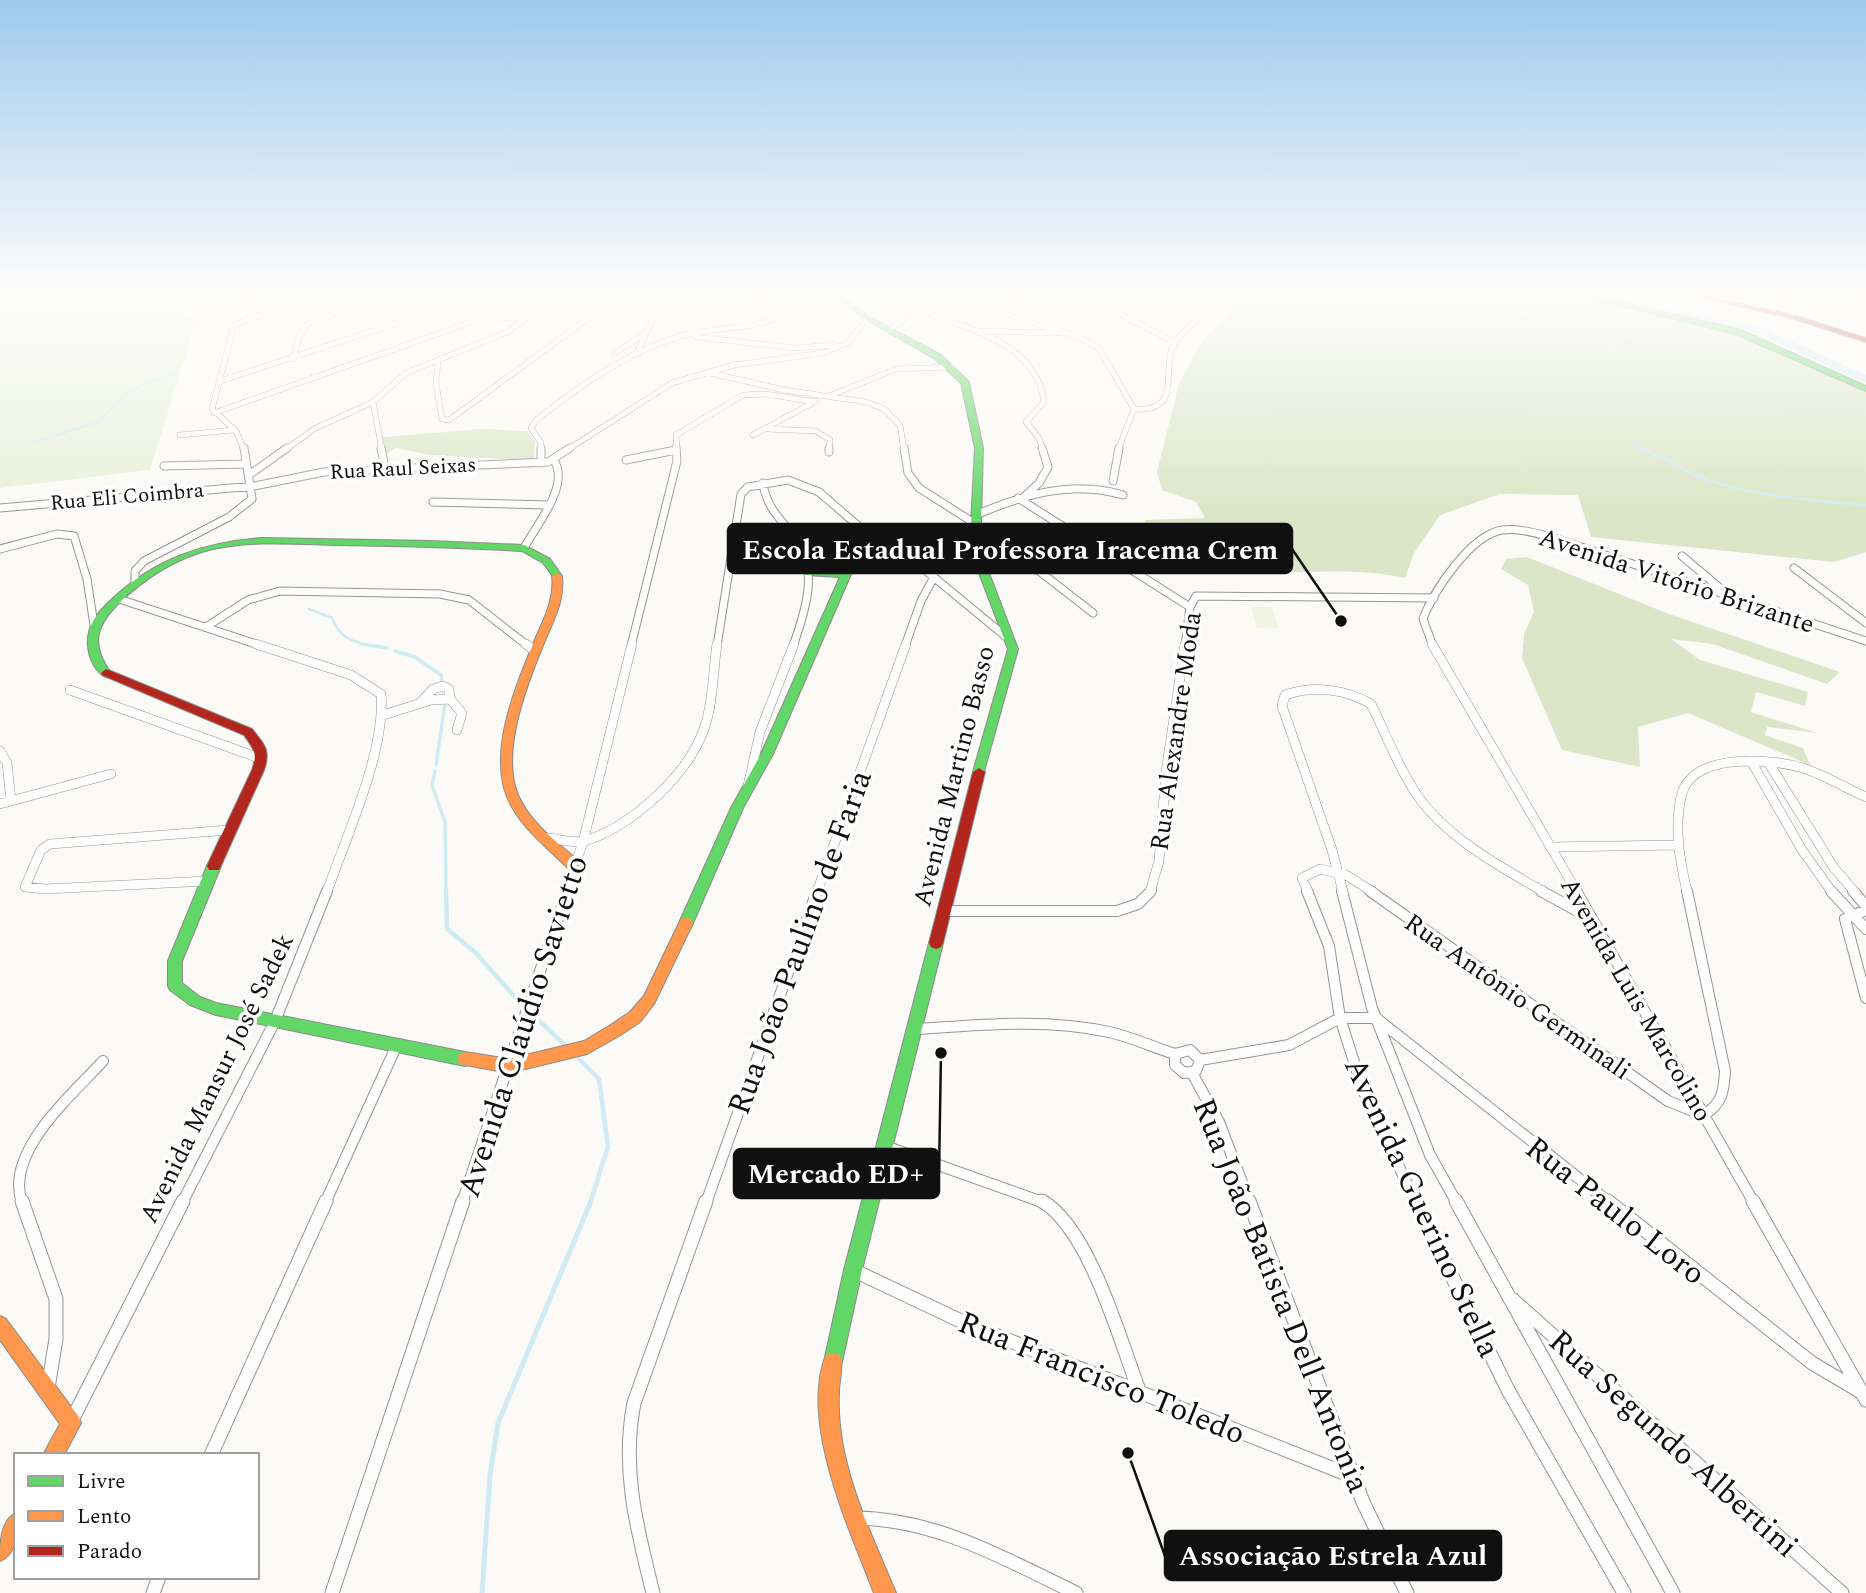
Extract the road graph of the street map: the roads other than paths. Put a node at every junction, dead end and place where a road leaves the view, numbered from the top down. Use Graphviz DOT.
graph roads {
  1 [pos="224,367"];
  2 [pos="266,367"];
  3 [pos="343,367"];
  4 [pos="422,367"];
  5 [pos="437,367"];
  6 [pos="523,367"];
  7 [pos="608,367"];
  8 [pos="724,367"];
  9 [pos="942,367"];
  10 [pos="952,367"];
  11 [pos="1034,367"];
  12 [pos="1110,367"];
  13 [pos="1170,367"];
  14 [pos="1819,367"];
  15 [pos="705,372"];
  16 [pos="220,381"];
  17 [pos="1866,388"];
  18 [pos="827,397"];
  19 [pos="373,402"];
  20 [pos="815,402"];
  21 [pos="1134,410"];
  22 [pos="214,413"];
  23 [pos="765,429"];
  24 [pos="234,430"];
  25 [pos="180,435"];
  26 [pos="753,435"];
  27 [pos="676,450"];
  28 [pos="830,452"];
  29 [pos="554,460"];
  30 [pos="626,460"];
  31 [pos="541,463"];
  32 [pos="246,464"];
  33 [pos="164,466"];
  34 [pos="385,468"];
  35 [pos="249,475"];
  36 [pos="1113,481"];
  37 [pos="763,483"];
  38 [pos="254,486"];
  39 [pos="1123,495"];
  40 [pos="1022,497"];
  41 [pos="433,502"];
  42 [pos="548,505"];
  43 [pos="0,508"];
  44 [pos="977,519"];
  45 [pos="863,530"];
  46 [pos="524,548"];
  47 [pos="0,549"];
  48 [pos="1682,556"];
  49 [pos="1794,568"];
  50 [pos="847,571"];
  51 [pos="810,573"];
  52 [pos="934,577"];
  53 [pos="135,584"];
  54 [pos="1434,598"];
  55 [pos="1731,598"];
  56 [pos="119,599"];
  57 [pos="1190,607"];
  58 [pos="1093,613"];
  59 [pos="1866,623"];
  60 [pos="94,625"];
  61 [pos="206,627"];
  62 [pos="1866,640"];
  63 [pos="1012,641"];
  64 [pos="535,651"];
  65 [pos="71,690"];
  66 [pos="383,715"];
  67 [pos="457,730"];
  68 [pos="0,751"];
  69 [pos="262,759"];
  70 [pos="1751,761"];
  71 [pos="1769,762"];
  72 [pos="111,774"];
  73 [pos="748,786"];
  74 [pos="1866,797"];
  75 [pos="11,801"];
  76 [pos="0,804"];
  77 [pos="229,830"];
  78 [pos="548,838"];
  79 [pos="583,842"];
  80 [pos="1677,845"];
  81 [pos="1550,847"];
  82 [pos="575,866"];
  83 [pos="1338,870"];
  84 [pos="208,881"];
  85 [pos="1866,908"];
  86 [pos="944,911"];
  87 [pos="1850,914"];
  88 [pos="1591,918"];
  89 [pos="1866,929"];
  90 [pos="1866,998"];
  91 [pos="1340,1018"];
  92 [pos="1377,1018"];
  93 [pos="275,1021"];
  94 [pos="916,1029"];
  95 [pos="396,1047"];
  96 [pos="1175,1055"];
  97 [pos="1200,1060"];
  98 [pos="103,1061"];
  99 [pos="509,1066"];
  100 [pos="1192,1073"];
  101 [pos="1703,1115"];
  102 [pos="885,1146"];
  103 [pos="853,1270"];
  104 [pos="1506,1293"];
  105 [pos="0,1325"];
  106 [pos="47,1393"];
  107 [pos="1140,1393"];
  108 [pos="1865,1395"];
  109 [pos="71,1423"];
  110 [pos="54,1453"];
  111 [pos="212,1453"];
  112 [pos="1354,1477"];
  113 [pos="856,1518"];
  114 [pos="14,1526"];
  115 [pos="0,1551"];
  116 [pos="332,1593"];
  117 [pos="653,1593"];
  118 [pos="885,1593"];
  119 [pos="1076,1593"];
  120 [pos="1407,1593"];
  121 [pos="1624,1593"];
  122 [pos="1673,1593"];
  123 [pos="1842,1593"];
  1 -- 16 [label="street"];
  2 -- 16 [label="street"];
  3 -- 22 [label="street"];
  4 -- 19 [label="street"];
  5 -- 6 [label="street"];
  7 -- 31 [label="street"];
  8 -- 15 [label="street"];
  9 -- 18 [label="street"];
  10 -- 44 [label="street"];
  11 -- 40 [label="street"];
  12 -- 21 [label="street"];
  13 -- 21 [label="street"];
  14 -- 17 [label="street"];
  15 -- 18 [label="street"];
  15 -- 29 [label="street"];
  16 -- 22 [label="street"];
  18 -- 20 [label="street"];
  18 -- 44 [label="street"];
  19 -- 34 [label="street"];
  19 -- 35 [label="street"];
  20 -- 23 [label="street"];
  20 -- 27 [label="street"];
  21 -- 36 [label="street"];
  22 -- 24 [label="street"];
  23 -- 26 [label="street"];
  23 -- 28 [label="street"];
  24 -- 25 [label="street"];
  24 -- 32 [label="street"];
  27 -- 30 [label="street"];
  27 -- 79 [label="street, Avenida Claúdio Savietto"];
  29 -- 31 [label="street, Rua Raul Seixas"];
  29 -- 42 [label="street"];
  31 -- 34 [label="street, Rua Raul Seixas"];
  32 -- 33 [label="street"];
  32 -- 35 [label="street"];
  34 -- 38 [label="street, Rua Raul Seixas"];
  35 -- 38 [label="street"];
  37 -- 45 [label="street, Avenida Martino Basso"];
  37 -- 51 [label="street"];
  37 -- 79 [label="street"];
  38 -- 43 [label="street, Rua Eli Coimbra"];
  38 -- 53 [label="street"];
  39 -- 40 [label="street"];
  40 -- 44 [label="street"];
  40 -- 57 [label="street"];
  41 -- 42 [label="street"];
  42 -- 46 [label="street"];
  44 -- 58 [label="street"];
  44 -- 63 [label="street"];
  45 -- 50 [label="street"];
  45 -- 52 [label="street, Avenida Martino Basso"];
  46 -- 53 [label="street"];
  46 -- 64 [label="street"];
  47 -- 60 [label="street"];
  48 -- 55 [label="street"];
  49 -- 59 [label="street"];
  50 -- 51 [label="street"];
  50 -- 73 [label="street"];
  51 -- 73 [label="street"];
  52 -- 63 [label="street, Avenida Martino Basso"];
  52 -- 117 [label="street, Rua João Paulino de Faria"];
  53 -- 56 [label="street"];
  54 -- 55 [label="street, Avenida Vitório Brizante"];
  54 -- 57 [label="street, Rua Alexandre Moda"];
  54 -- 81 [label="street, Avenida Luis Marcolino"];
  55 -- 62 [label="street, Avenida Vitório Brizante"];
  56 -- 60 [label="street"];
  56 -- 61 [label="street"];
  57 -- 86 [label="street, Rua Alexandre Moda"];
  60 -- 69 [label="street"];
  61 -- 64 [label="street"];
  61 -- 66 [label="street"];
  63 -- 86 [label="street, Avenida Martino Basso"];
  64 -- 78 [label="street"];
  65 -- 69 [label="street"];
  66 -- 67 [label="street"];
  66 -- 93 [label="street, Avenida Mansur José Sadek"];
  68 -- 75 [label="street"];
  69 -- 77 [label="street"];
  70 -- 71 [label="street"];
  70 -- 80 [label="street"];
  70 -- 87 [label="street"];
  71 -- 74 [label="street"];
  71 -- 85 [label="street"];
  72 -- 75 [label="street"];
  73 -- 99 [label="street"];
  75 -- 76 [label="street"];
  77 -- 84 [label="street"];
  77 -- 84 [label="street"];
  78 -- 79 [label="street"];
  78 -- 82 [label="street"];
  79 -- 82 [label="street, Avenida Claúdio Savietto"];
  80 -- 81 [label="street"];
  80 -- 101 [label="street"];
  81 -- 88 [label="street, Avenida Luis Marcolino"];
  82 -- 99 [label="street, Avenida Claúdio Savietto"];
  83 -- 88 [label="street"];
  83 -- 91 [label="street, Avenida Guerino Stella"];
  83 -- 92 [label="street, Avenida Guerino Stella"];
  83 -- 101 [label="street, Rua Antônio Germinali"];
  84 -- 93 [label="street"];
  85 -- 87 [label="street"];
  86 -- 94 [label="street, Avenida Martino Basso"];
  87 -- 89 [label="street"];
  87 -- 90 [label="street"];
  88 -- 101 [label="street, Avenida Luis Marcolino"];
  91 -- 92 [label="street"];
  91 -- 97 [label="street"];
  91 -- 121 [label="street, Avenida Guerino Stella"];
  92 -- 104 [label="street, Avenida Guerino Stella"];
  92 -- 108 [label="street, Rua Paulo Loro"];
  93 -- 95 [label="street"];
  93 -- 109 [label="street, Avenida Mansur José Sadek"];
  94 -- 96 [label="street"];
  94 -- 102 [label="street, Avenida Martino Basso"];
  95 -- 99 [label="street"];
  95 -- 111 [label="street"];
  96 -- 97 [label="street"];
  96 -- 100 [label="street"];
  97 -- 100 [label="street"];
  98 -- 106 [label="street"];
  99 -- 116 [label="street, Avenida Claúdio Savietto"];
  100 -- 112 [label="street, Rua João Batista Dell Antonia"];
  101 -- 108 [label="street, Avenida Luis Marcolino"];
  102 -- 103 [label="street, Avenida Martino Basso"];
  102 -- 107 [label="street"];
  103 -- 107 [label="street, Rua Francisco Toledo"];
  103 -- 113 [label="street, Avenida Martino Basso"];
  104 -- 122 [label="street, Avenida Guerino Stella"];
  104 -- 123 [label="street, Rua Segundo Albertini"];
  105 -- 106 [label="street"];
  106 -- 109 [label="street"];
  107 -- 112 [label="street, Rua Francisco Toledo"];
  109 -- 110 [label="street, Avenida Mansur José Sadek"];
  112 -- 120 [label="street, Rua João Batista Dell Antonia"];
  113 -- 118 [label="street, Avenida Martino Basso"];
  113 -- 119 [label="street"];
  114 -- 115 [label="street"];
}
